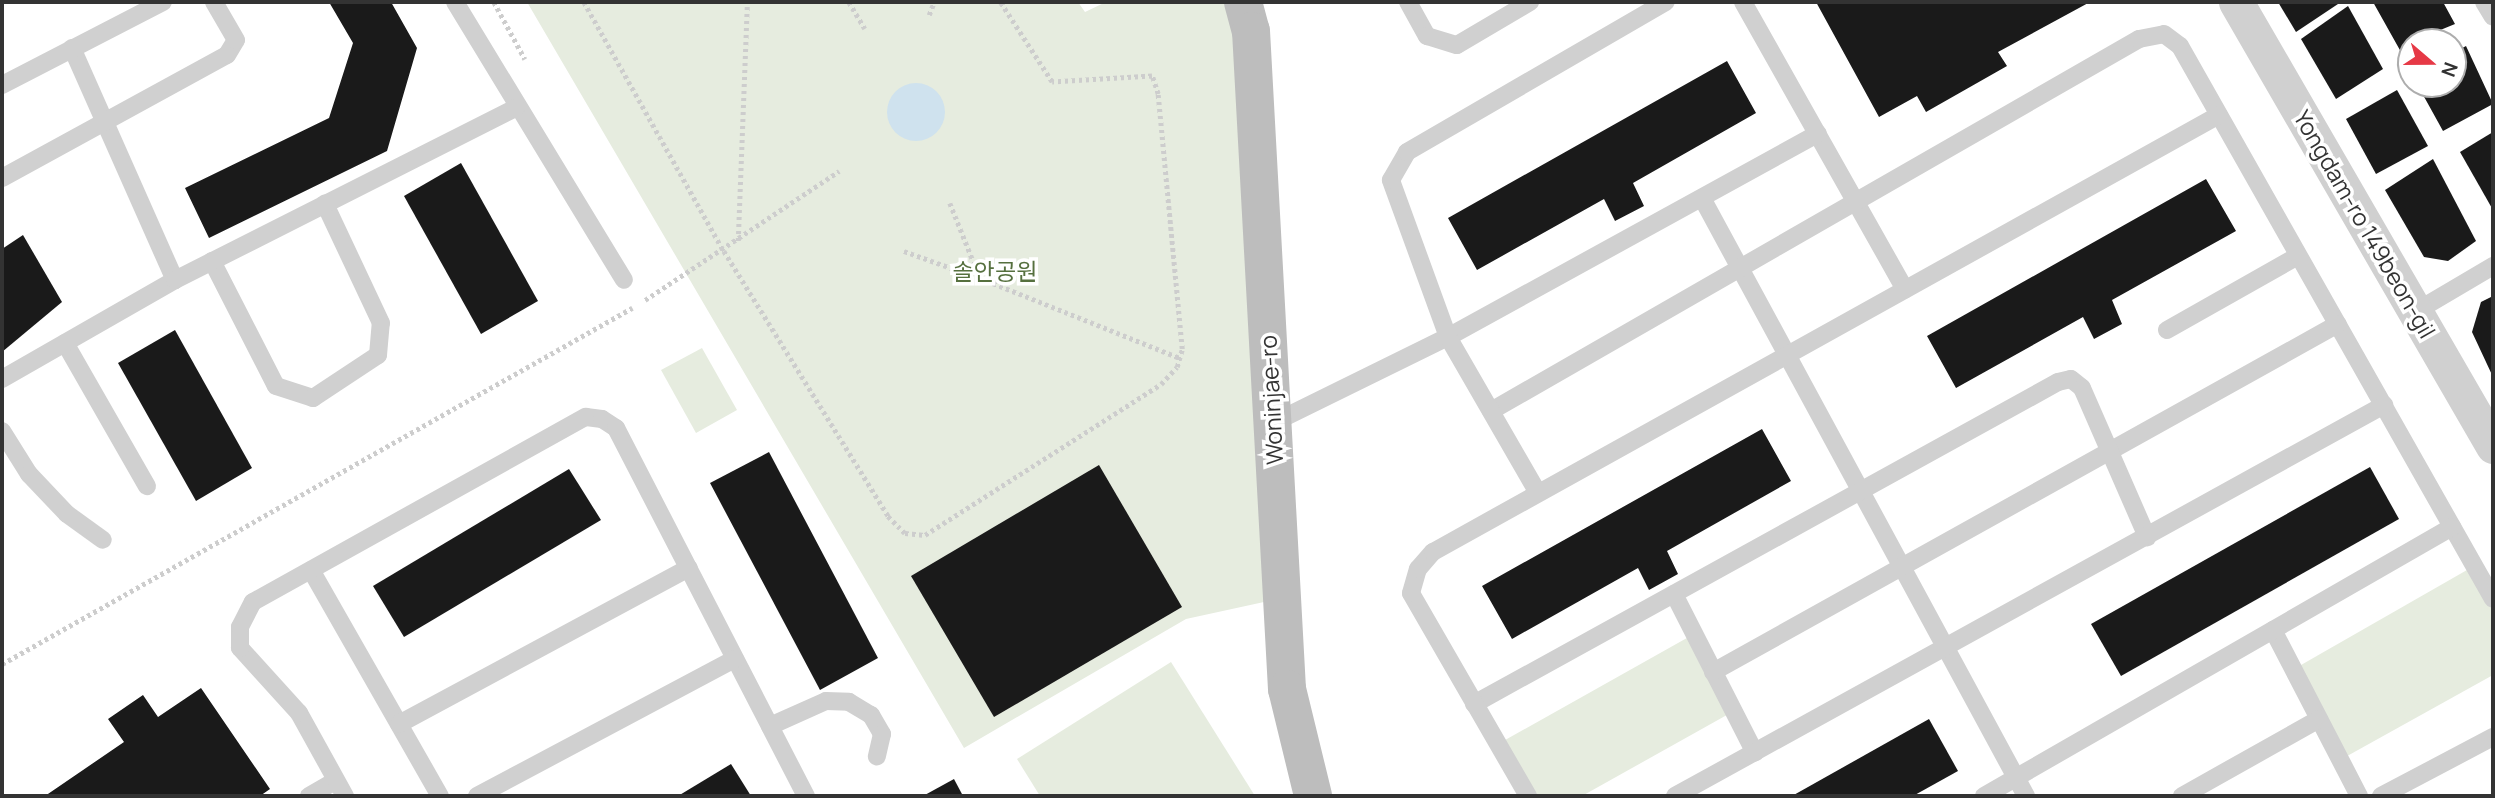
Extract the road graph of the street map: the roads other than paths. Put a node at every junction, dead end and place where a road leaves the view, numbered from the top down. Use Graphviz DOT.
graph roads {
  1 [pos="163,2"];
  2 [pos="214,2"];
  3 [pos="455,2"];
  4 [pos="1243,2"];
  5 [pos="1409,2"];
  6 [pos="1530,2"];
  7 [pos="1666,2"];
  8 [pos="1743,2"];
  9 [pos="2236,2"];
  10 [pos="2484,2"];
  11 [pos="2493,17"];
  12 [pos="72,48"];
  13 [pos="2,85"];
  14 [pos="516,108"];
  15 [pos="2219,115"];
  16 [pos="104,122"];
  17 [pos="1818,134"];
  18 [pos="2,178"];
  19 [pos="1702,198"];
  20 [pos="1856,201"];
  21 [pos="325,204"];
  22 [pos="2298,256"];
  23 [pos="212,261"];
  24 [pos="2493,266"];
  25 [pos="1739,267"];
  26 [pos="175,280"];
  27 [pos="624,280"];
  28 [pos="1905,289"];
  29 [pos="2415,312"];
  30 [pos="2337,324"];
  31 [pos="2166,330"];
  32 [pos="1448,337"];
  33 [pos="65,343"];
  34 [pos="1787,355"];
  35 [pos="2,379"];
  36 [pos="2384,405"];
  37 [pos="1491,411"];
  38 [pos="1273,423"];
  39 [pos="2,431"];
  40 [pos="2493,446"];
  41 [pos="2109,451"];
  42 [pos="148,486"];
  43 [pos="1861,490"];
  44 [pos="1538,493"];
  45 [pos="2452,527"];
  46 [pos="2147,537"];
  47 [pos="103,540"];
  48 [pos="1901,566"];
  49 [pos="688,568"];
  50 [pos="311,570"];
  51 [pos="1674,593"];
  52 [pos="2493,599"];
  53 [pos="2273,630"];
  54 [pos="1946,648"];
  55 [pos="735,659"];
  56 [pos="1713,672"];
  57 [pos="1475,704"];
  58 [pos="2319,719"];
  59 [pos="399,724"];
  60 [pos="770,726"];
  61 [pos="2493,737"];
  62 [pos="1755,753"];
  63 [pos="877,756"];
  64 [pos="2016,778"];
  65 [pos="335,781"];
  66 [pos="309,796"];
  67 [pos="345,796"];
  68 [pos="440,796"];
  69 [pos="477,796"];
  70 [pos="806,796"];
  71 [pos="1313,796"];
  72 [pos="1528,796"];
  73 [pos="1675,796"];
  74 [pos="1984,796"];
  75 [pos="2026,796"];
  76 [pos="2182,796"];
  77 [pos="2359,796"];
  78 [pos="2381,796"];
  1 -- 12 [label="lane"];
  2 -- 16 [label="lane"];
  3 -- 14 [label="lane"];
  4 -- 38 [label="main road, Woninjae-ro"];
  5 -- 6 [label="lane"];
  7 -- 32 [label="lane"];
  8 -- 17 [label="lane"];
  9 -- 29 [label="street, Yongdam-ro 149beon-gil"];
  10 -- 11 [label="lane"];
  12 -- 13 [label="lane"];
  12 -- 16 [label="lane"];
  14 -- 21 [label="lane"];
  14 -- 27 [label="lane"];
  15 -- 20 [label="lane"];
  15 -- 22 [label="lane"];
  15 -- 28 [label="lane"];
  16 -- 18 [label="lane"];
  16 -- 26 [label="lane"];
  17 -- 19 [label="lane"];
  17 -- 20 [label="lane"];
  19 -- 25 [label="lane"];
  19 -- 32 [label="lane"];
  20 -- 25 [label="lane"];
  20 -- 28 [label="lane"];
  21 -- 23 [label="lane"];
  21 -- 23 [label="lane"];
  22 -- 30 [label="lane"];
  22 -- 31 [label="lane"];
  23 -- 26 [label="lane"];
  24 -- 29 [label="lane"];
  25 -- 34 [label="lane"];
  25 -- 37 [label="lane"];
  26 -- 33 [label="lane"];
  28 -- 34 [label="lane"];
  29 -- 40 [label="street, Yongdam-ro 149beon-gil"];
  30 -- 36 [label="lane"];
  30 -- 41 [label="lane"];
  32 -- 37 [label="lane"];
  32 -- 38 [label="lane"];
  33 -- 35 [label="lane"];
  33 -- 42 [label="lane"];
  34 -- 43 [label="lane"];
  34 -- 44 [label="lane"];
  36 -- 45 [label="lane"];
  36 -- 46 [label="lane"];
  37 -- 44 [label="lane"];
  38 -- 71 [label="main road, Woninjae-ro"];
  39 -- 47 [label="lane"];
  41 -- 43 [label="lane"];
  41 -- 46 [label="lane"];
  41 -- 48 [label="lane"];
  43 -- 48 [label="lane"];
  43 -- 51 [label="lane"];
  44 -- 57 [label="lane"];
  45 -- 52 [label="lane"];
  45 -- 53 [label="lane"];
  46 -- 54 [label="lane"];
  48 -- 54 [label="lane"];
  48 -- 56 [label="lane"];
  49 -- 50 [label="lane"];
  49 -- 55 [label="lane"];
  49 -- 59 [label="lane"];
  50 -- 59 [label="lane"];
  50 -- 65 [label="lane"];
  51 -- 56 [label="lane"];
  51 -- 57 [label="lane"];
  53 -- 58 [label="lane"];
  53 -- 64 [label="lane"];
  54 -- 62 [label="lane"];
  54 -- 64 [label="lane"];
  55 -- 60 [label="lane"];
  55 -- 69 [label="lane"];
  56 -- 62 [label="lane"];
  57 -- 72 [label="lane"];
  58 -- 76 [label="lane"];
  58 -- 77 [label="lane"];
  59 -- 68 [label="lane"];
  60 -- 63 [label="lane"];
  60 -- 70 [label="lane"];
  61 -- 78 [label="lane"];
  62 -- 73 [label="lane"];
  64 -- 74 [label="lane"];
  64 -- 75 [label="lane"];
  65 -- 66 [label="lane"];
  65 -- 67 [label="lane"];
}
